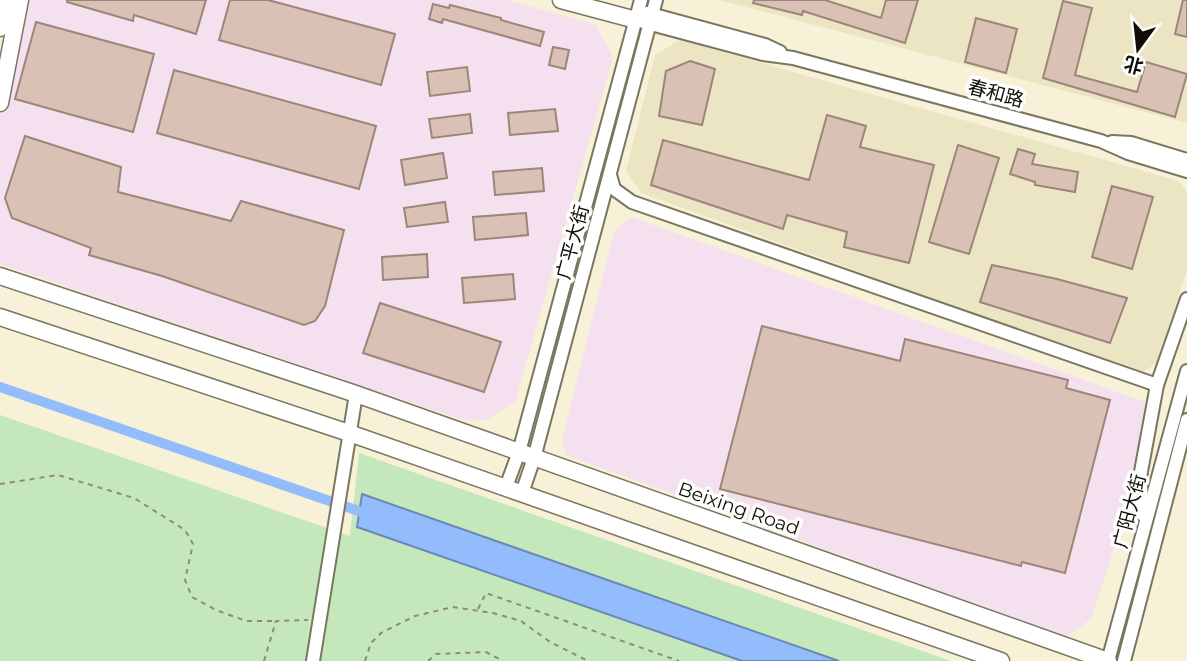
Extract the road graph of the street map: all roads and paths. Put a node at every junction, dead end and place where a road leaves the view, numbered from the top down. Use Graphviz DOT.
graph roads {
  1 [pos="8,0"];
  2 [pos="20,0"];
  3 [pos="561,0"];
  4 [pos="598,0"];
  5 [pos="656,0"];
  6 [pos="644,14"];
  7 [pos="0,27"];
  8 [pos="0,103"];
  9 [pos="1101,141"];
  10 [pos="1187,160"];
  11 [pos="1187,171"];
  12 [pos="610,175"];
  13 [pos="632,202"];
  14 [pos="598,219"];
  15 [pos="0,276"];
  16 [pos="1187,299"];
  17 [pos="0,317"];
  18 [pos="1187,371"];
  19 [pos="1157,385"];
  20 [pos="356,394"];
  21 [pos="1187,420"];
  22 [pos="348,441"];
  23 [pos="526,455"];
  24 [pos="0,484"];
  25 [pos="514,490"];
  26 [pos="1144,527"];
  27 [pos="478,611"];
  28 [pos="320,620"];
  29 [pos="276,621"];
  30 [pos="264,661"];
  31 [pos="313,661"];
  32 [pos="365,661"];
  33 [pos="428,661"];
  34 [pos="503,661"];
  35 [pos="588,661"];
  36 [pos="679,661"];
  37 [pos="1001,661"];
  38 [pos="1108,661"];
  39 [pos="1124,661"];
  1 -- 7 [label="main road"];
  2 -- 8 [label="main road"];
  3 -- 6 [label="main road"];
  4 -- 6 [label="main road"];
  5 -- 6 [label="street, 广平大街"];
  6 -- 9 [label="street, 春和路"];
  6 -- 12 [label="street, 广平大街"];
  6 -- 23 [label="street, 广平大街"];
  9 -- 10 [label="street"];
  9 -- 11 [label="street, 春和路"];
  12 -- 13 [label="street"];
  12 -- 14 [label="street, 广平大街"];
  13 -- 14 [label="street"];
  13 -- 19 [label="street"];
  14 -- 23 [label="street, 广平大街"];
  15 -- 20 [label="main road, Beixing Road"];
  16 -- 19 [label="street"];
  17 -- 22 [label="main road"];
  18 -- 26 [label="street, 广阳大街"];
  19 -- 26 [label="street"];
  20 -- 22 [label="street"];
  20 -- 23 [label="main road, Beixing Road"];
  21 -- 39 [label="street, 广阳大街"];
  22 -- 25 [label="main road"];
  22 -- 28 [label="street"];
  23 -- 25 [label="street, 广平大街"];
  23 -- 38 [label="main road, Beixing Road"];
  24 -- 29 [label="path"];
  25 -- 37 [label="main road"];
  26 -- 38 [label="street, 广阳大街"];
  27 -- 32 [label="path"];
  27 -- 35 [label="path"];
  27 -- 36 [label="path"];
  28 -- 29 [label="path"];
  28 -- 31 [label="street"];
  29 -- 30 [label="path"];
  33 -- 34 [label="path"];
}
